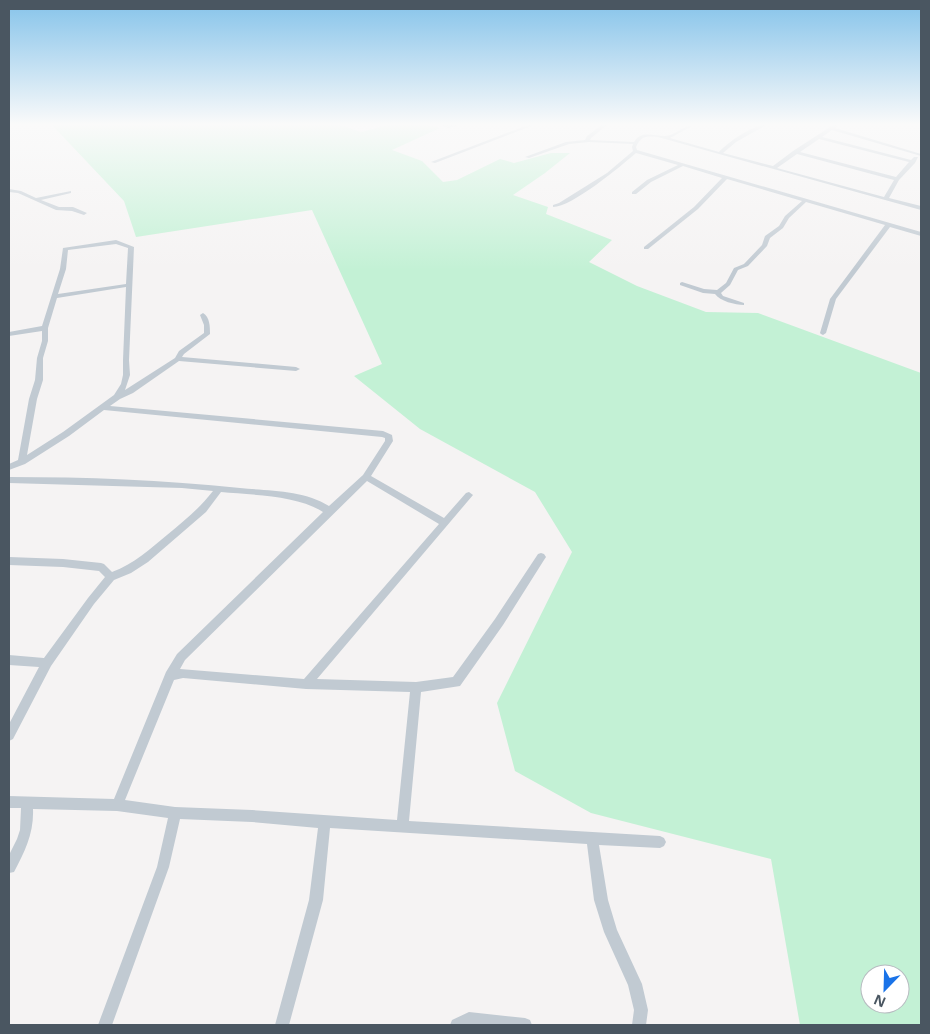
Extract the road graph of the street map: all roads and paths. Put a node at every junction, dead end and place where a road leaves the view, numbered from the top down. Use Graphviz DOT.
graph roads {
  1 [pos="610,173"];
  2 [pos="665,173"];
  3 [pos="709,173"];
  4 [pos="797,173"];
  5 [pos="872,173"];
  6 [pos="903,173"];
  7 [pos="725,178"];
  8 [pos="897,180"];
  9 [pos="9,191"];
  10 [pos="69,192"];
  11 [pos="634,193"];
  12 [pos="886,198"];
  13 [pos="36,199"];
  14 [pos="805,201"];
  15 [pos="555,206"];
  16 [pos="921,208"];
  17 [pos="84,213"];
  18 [pos="888,225"];
  19 [pos="921,234"];
  20 [pos="646,248"];
  21 [pos="682,284"];
  22 [pos="130,285"];
  23 [pos="718,292"];
  24 [pos="54,296"];
  25 [pos="742,304"];
  26 [pos="202,316"];
  27 [pos="45,328"];
  28 [pos="823,333"];
  29 [pos="9,334"];
  30 [pos="178,358"];
  31 [pos="296,369"];
  32 [pos="117,397"];
  33 [pos="104,408"];
  34 [pos="22,462"];
  35 [pos="9,467"];
  36 [pos="366,477"];
  37 [pos="9,480"];
  38 [pos="218,489"];
  39 [pos="469,496"];
  40 [pos="329,511"];
  41 [pos="445,523"];
  42 [pos="541,557"];
  43 [pos="9,561"];
  44 [pos="111,577"];
  45 [pos="9,660"];
  46 [pos="47,663"];
  47 [pos="170,676"];
  48 [pos="306,684"];
  49 [pos="416,687"];
  50 [pos="9,735"];
  51 [pos="9,802"];
  52 [pos="27,803"];
  53 [pos="117,805"];
  54 [pos="175,813"];
  55 [pos="325,822"];
  56 [pos="402,827"];
  57 [pos="592,838"];
  58 [pos="660,842"];
  59 [pos="9,867"];
  60 [pos="106,1025"];
  61 [pos="282,1025"];
  62 [pos="457,1025"];
  63 [pos="526,1025"];
  64 [pos="639,1025"];
  1 -- 15 [label="street"];
  2 -- 11 [label="street"];
  3 -- 7 [label="street"];
  4 -- 12 [label="street"];
  5 -- 8 [label="street"];
  6 -- 8 [label="street"];
  7 -- 14 [label="street"];
  7 -- 20 [label="street"];
  8 -- 12 [label="street"];
  9 -- 13 [label="street"];
  10 -- 13 [label="street"];
  12 -- 16 [label="street"];
  13 -- 17 [label="street"];
  14 -- 18 [label="street"];
  14 -- 23 [label="street"];
  18 -- 19 [label="street"];
  18 -- 28 [label="street"];
  21 -- 23 [label="street"];
  22 -- 24 [label="street"];
  22 -- 24 [label="street"];
  22 -- 32 [label="street"];
  23 -- 25 [label="street"];
  24 -- 27 [label="street"];
  26 -- 30 [label="street"];
  27 -- 29 [label="street"];
  27 -- 34 [label="street"];
  30 -- 31 [label="street"];
  30 -- 32 [label="street"];
  32 -- 33 [label="street"];
  33 -- 34 [label="street"];
  33 -- 36 [label="street"];
  34 -- 35 [label="street"];
  36 -- 40 [label="street"];
  36 -- 41 [label="street"];
  37 -- 38 [label="street"];
  38 -- 40 [label="street"];
  38 -- 44 [label="street"];
  39 -- 41 [label="street"];
  40 -- 47 [label="street"];
  41 -- 48 [label="street"];
  42 -- 49 [label="street"];
  43 -- 44 [label="street"];
  44 -- 46 [label="street"];
  45 -- 46 [label="street"];
  46 -- 50 [label="street"];
  47 -- 48 [label="street"];
  47 -- 53 [label="street"];
  48 -- 49 [label="street"];
  49 -- 56 [label="street"];
  51 -- 52 [label="street"];
  52 -- 53 [label="street"];
  52 -- 59 [label="street"];
  53 -- 54 [label="street"];
  54 -- 55 [label="street"];
  54 -- 60 [label="street"];
  55 -- 56 [label="street"];
  55 -- 61 [label="street"];
  56 -- 57 [label="street"];
  57 -- 58 [label="street"];
  57 -- 64 [label="street"];
  62 -- 63 [label="street"];
}
